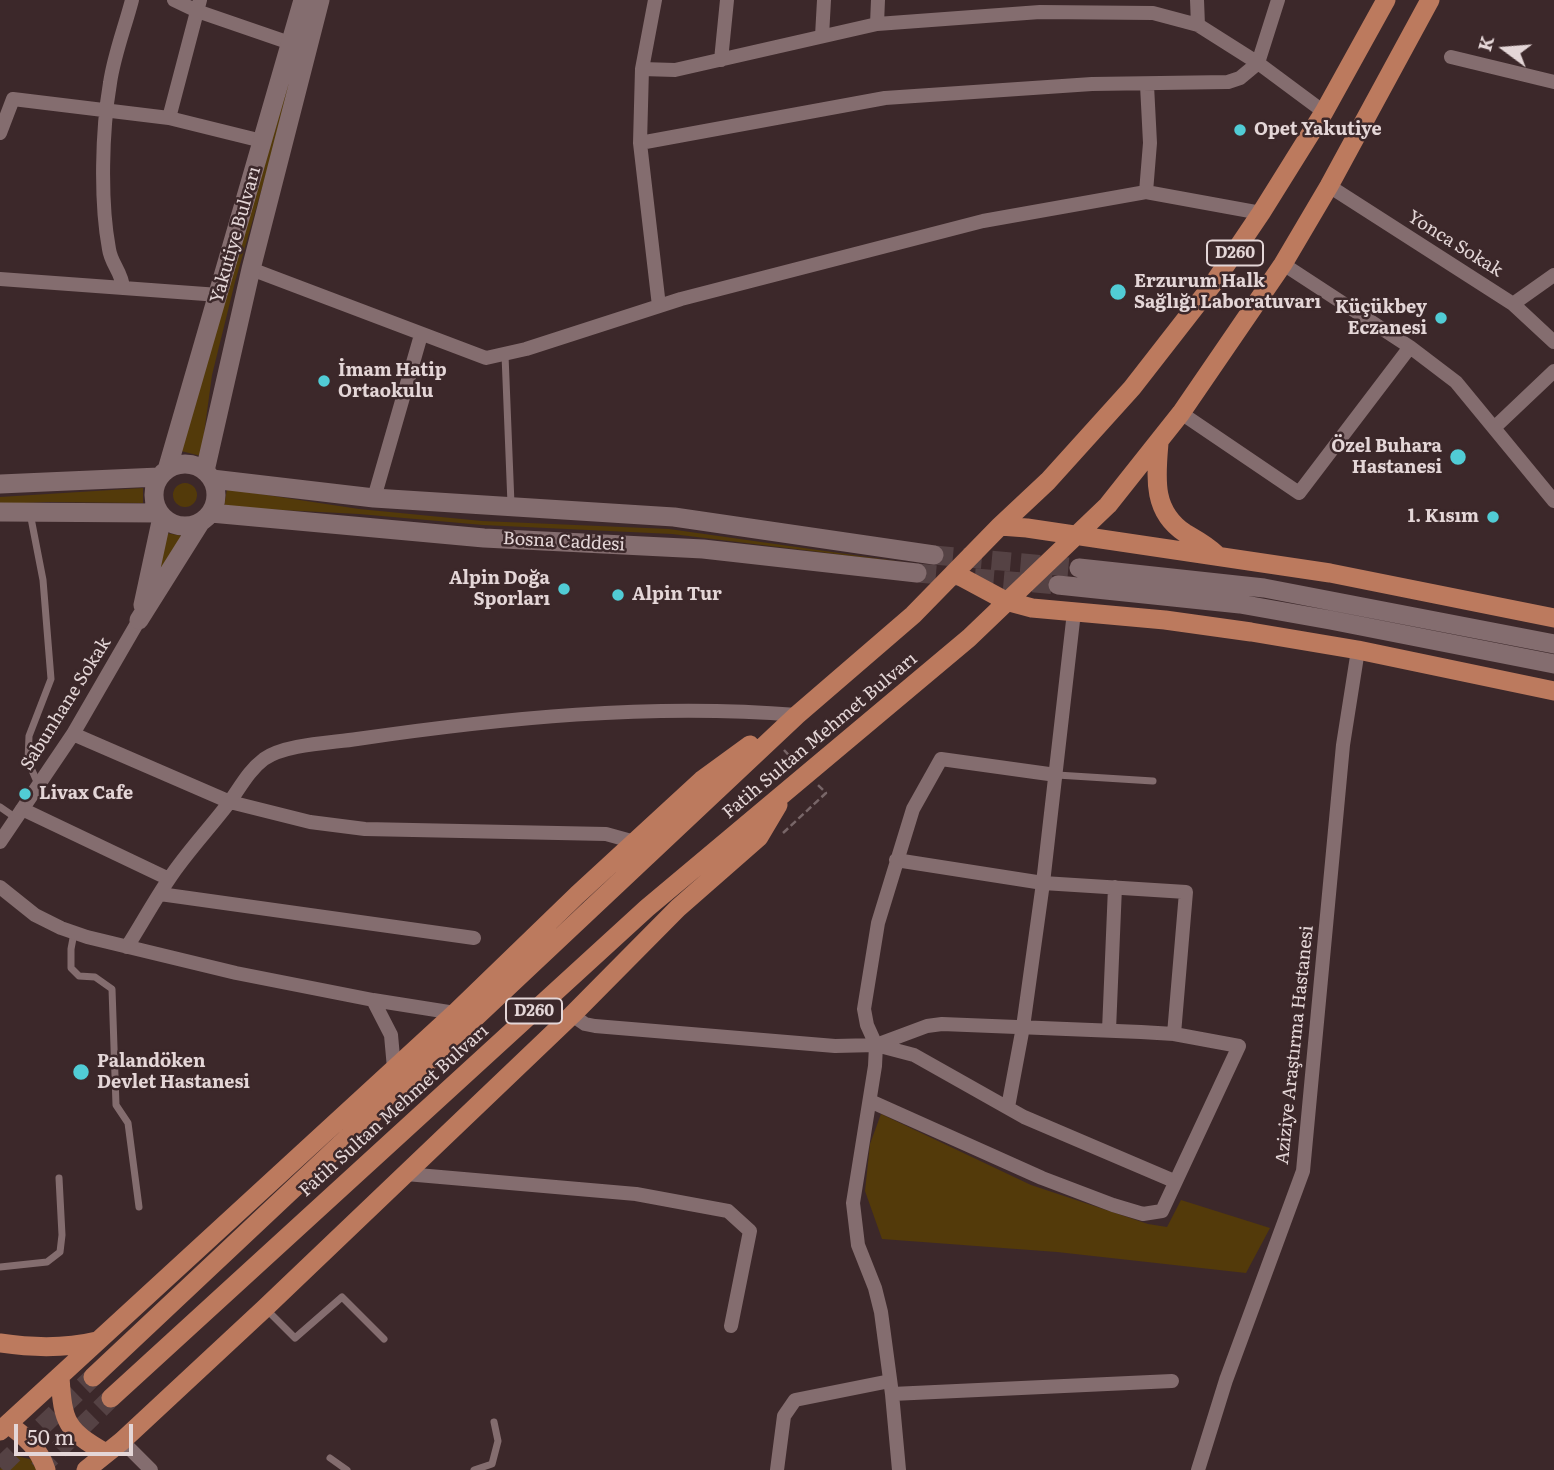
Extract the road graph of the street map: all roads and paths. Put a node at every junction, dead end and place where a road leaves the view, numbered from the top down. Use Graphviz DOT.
graph roads {
  1 [pos="132,0"];
  2 [pos="174,0"];
  3 [pos="303,0"];
  4 [pos="320,0"];
  5 [pos="655,0"];
  6 [pos="727,0"];
  7 [pos="824,0"];
  8 [pos="878,0"];
  9 [pos="1197,0"];
  10 [pos="1278,0"];
  11 [pos="1386,0"];
  12 [pos="1430,0"];
  13 [pos="199,5"];
  14 [pos="1040,6"];
  15 [pos="877,23"];
  16 [pos="1198,25"];
  17 [pos="822,36"];
  18 [pos="290,43"];
  19 [pos="1451,57"];
  20 [pos="721,60"];
  21 [pos="1258,63"];
  22 [pos="642,69"];
  23 [pos="1554,82"];
  24 [pos="1147,85"];
  25 [pos="106,111"];
  26 [pos="1324,112"];
  27 [pos="169,118"];
  28 [pos="0,133"];
  29 [pos="262,141"];
  30 [pos="640,143"];
  31 [pos="1329,186"];
  32 [pos="1146,192"];
  33 [pos="1261,213"];
  34 [pos="1283,264"];
  35 [pos="251,270"];
  36 [pos="1554,275"];
  37 [pos="0,279"];
  38 [pos="123,288"];
  39 [pos="219,295"];
  40 [pos="1513,304"];
  41 [pos="659,306"];
  42 [pos="421,335"];
  43 [pos="1554,342"];
  44 [pos="1410,347"];
  45 [pos="505,354"];
  46 [pos="1554,371"];
  47 [pos="1181,413"];
  48 [pos="1494,428"];
  49 [pos="1158,443"];
  50 [pos="163,474"];
  51 [pos="209,475"];
  52 [pos="0,484"];
  53 [pos="374,498"];
  54 [pos="1554,501"];
  55 [pos="511,508"];
  56 [pos="0,512"];
  57 [pos="30,512"];
  58 [pos="161,515"];
  59 [pos="206,518"];
  60 [pos="1000,526"];
  61 [pos="1076,536"];
  62 [pos="934,555"];
  63 [pos="1218,555"];
  64 [pos="1079,568"];
  65 [pos="917,573"];
  66 [pos="954,573"];
  67 [pos="1058,585"];
  68 [pos="1006,601"];
  69 [pos="1074,612"];
  70 [pos="1554,618"];
  71 [pos="139,620"];
  72 [pos="1554,643"];
  73 [pos="1358,650"];
  74 [pos="1554,664"];
  75 [pos="1554,691"];
  76 [pos="793,719"];
  77 [pos="73,734"];
  78 [pos="779,744"];
  79 [pos="798,764"];
  80 [pos="1056,775"];
  81 [pos="1153,781"];
  82 [pos="817,784"];
  83 [pos="38,785"];
  84 [pos="787,791"];
  85 [pos="230,802"];
  86 [pos="0,807"];
  87 [pos="19,813"];
  88 [pos="776,838"];
  89 [pos="0,842"];
  90 [pos="635,842"];
  91 [pos="896,860"];
  92 [pos="169,878"];
  93 [pos="1043,883"];
  94 [pos="0,887"];
  95 [pos="1115,887"];
  96 [pos="160,894"];
  97 [pos="74,933"];
  98 [pos="474,937"];
  99 [pos="127,947"];
  100 [pos="373,1000"];
  101 [pos="454,1013"];
  102 [pos="572,1015"];
  103 [pos="1023,1027"];
  104 [pos="1109,1030"];
  105 [pos="1174,1034"];
  106 [pos="876,1045"];
  107 [pos="394,1068"];
  108 [pos="870,1101"];
  109 [pos="1008,1107"];
  110 [pos="406,1174"];
  111 [pos="59,1178"];
  112 [pos="1174,1181"];
  113 [pos="139,1207"];
  114 [pos="0,1267"];
  115 [pos="265,1308"];
  116 [pos="731,1326"];
  117 [pos="384,1339"];
  118 [pos="102,1340"];
  119 [pos="0,1343"];
  120 [pos="60,1377"];
  121 [pos="93,1377"];
  122 [pos="1171,1381"];
  123 [pos="891,1388"];
  124 [pos="111,1398"];
  125 [pos="495,1422"];
  126 [pos="3,1423"];
  127 [pos="121,1441"];
  128 [pos="330,1458"];
  129 [pos="107,1462"];
  130 [pos="46,1470"];
  131 [pos="86,1470"];
  132 [pos="151,1470"];
  133 [pos="347,1470"];
  134 [pos="474,1470"];
  135 [pos="777,1470"];
  136 [pos="899,1470"];
  137 [pos="1198,1470"];
  1 -- 25 [label="street"];
  2 -- 13 [label="street"];
  3 -- 18 [label="main road, Yakutiye Bulvarı"];
  4 -- 35 [label="main road, Yakutiye Bulvarı"];
  5 -- 22 [label="street"];
  6 -- 20 [label="street"];
  7 -- 17 [label="street"];
  8 -- 15 [label="street"];
  9 -- 16 [label="street"];
  10 -- 21 [label="street"];
  11 -- 26 [label="highway, Fatih Sultan Mehmet Bulvarı / D260"];
  12 -- 31 [label="highway, Fatih Sultan Mehmet Bulvarı / D260"];
  13 -- 18 [label="street"];
  13 -- 27 [label="street"];
  14 -- 15 [label="street"];
  14 -- 16 [label="street"];
  15 -- 17 [label="street"];
  16 -- 21 [label="street"];
  17 -- 20 [label="street"];
  18 -- 29 [label="main road, Yakutiye Bulvarı"];
  19 -- 23 [label="street"];
  20 -- 22 [label="street"];
  21 -- 24 [label="street"];
  21 -- 26 [label="street"];
  22 -- 30 [label="street"];
  24 -- 30 [label="street"];
  24 -- 32 [label="street"];
  25 -- 27 [label="street"];
  25 -- 28 [label="street"];
  25 -- 38 [label="street"];
  26 -- 33 [label="highway, Fatih Sultan Mehmet Bulvarı / D260"];
  27 -- 29 [label="street"];
  29 -- 39 [label="main road, Yakutiye Bulvarı"];
  30 -- 41 [label="street"];
  31 -- 34 [label="highway, Fatih Sultan Mehmet Bulvarı / D260"];
  31 -- 40 [label="street, Yonca Sokak"];
  32 -- 33 [label="street"];
  32 -- 41 [label="street"];
  33 -- 60 [label="highway, Fatih Sultan Mehmet Bulvarı / D260"];
  34 -- 44 [label="street"];
  34 -- 47 [label="highway, Fatih Sultan Mehmet Bulvarı / D260"];
  35 -- 42 [label="street"];
  35 -- 51 [label="main road, Yakutiye Bulvarı"];
  36 -- 40 [label="street"];
  37 -- 38 [label="street"];
  38 -- 39 [label="street"];
  39 -- 50 [label="main road, Yakutiye Bulvarı"];
  40 -- 43 [label="street, Yonca Sokak"];
  41 -- 45 [label="street"];
  42 -- 45 [label="street"];
  42 -- 53 [label="street"];
  44 -- 47 [label="street"];
  44 -- 48 [label="street"];
  45 -- 55 [label="lane"];
  46 -- 48 [label="street"];
  47 -- 49 [label="highway, Fatih Sultan Mehmet Bulvarı / D260"];
  48 -- 54 [label="street"];
  49 -- 61 [label="highway, Fatih Sultan Mehmet Bulvarı / D260"];
  49 -- 63 [label="highway"];
  50 -- 51 [label="main road"];
  50 -- 52 [label="main road"];
  50 -- 58 [label="main road"];
  51 -- 53 [label="main road"];
  51 -- 59 [label="main road"];
  53 -- 55 [label="main road"];
  55 -- 62 [label="main road"];
  56 -- 57 [label="main road"];
  57 -- 58 [label="main road"];
  57 -- 83 [label="lane"];
  58 -- 59 [label="main road"];
  58 -- 71 [label="main road"];
  59 -- 65 [label="main road, Bosna Caddesi"];
  59 -- 71 [label="main road"];
  60 -- 61 [label="highway"];
  60 -- 66 [label="highway, Fatih Sultan Mehmet Bulvarı / D260"];
  61 -- 63 [label="highway"];
  61 -- 68 [label="highway, Fatih Sultan Mehmet Bulvarı / D260"];
  63 -- 70 [label="highway"];
  64 -- 72 [label="main road"];
  66 -- 68 [label="highway"];
  66 -- 76 [label="highway, Fatih Sultan Mehmet Bulvarı / D260"];
  67 -- 74 [label="main road"];
  68 -- 69 [label="highway"];
  68 -- 84 [label="highway, Fatih Sultan Mehmet Bulvarı / D260"];
  69 -- 73 [label="highway"];
  69 -- 80 [label="street"];
  71 -- 77 [label="street, Sabunhane Sokak"];
  73 -- 75 [label="highway"];
  73 -- 137 [label="street, Aziziye Araştırma Hastanesi"];
  76 -- 85 [label="street"];
  76 -- 90 [label="highway"];
  76 -- 121 [label="highway, Fatih Sultan Mehmet Bulvarı / D260"];
  77 -- 83 [label="street, Sabunhane Sokak"];
  77 -- 85 [label="street"];
  78 -- 79 [label="path"];
  80 -- 81 [label="lane"];
  80 -- 91 [label="street"];
  80 -- 93 [label="street"];
  82 -- 88 [label="path"];
  83 -- 87 [label="street, Sabunhane Sokak"];
  84 -- 102 [label="highway"];
  84 -- 124 [label="highway, Fatih Sultan Mehmet Bulvarı / D260"];
  85 -- 90 [label="street"];
  85 -- 92 [label="street"];
  86 -- 87 [label="lane"];
  87 -- 89 [label="street, Sabunhane Sokak"];
  87 -- 92 [label="street"];
  90 -- 101 [label="highway"];
  91 -- 93 [label="street"];
  91 -- 106 [label="street"];
  92 -- 96 [label="street"];
  93 -- 95 [label="street"];
  93 -- 103 [label="street"];
  94 -- 97 [label="street"];
  95 -- 104 [label="street"];
  95 -- 105 [label="street"];
  96 -- 98 [label="street"];
  96 -- 99 [label="street"];
  97 -- 99 [label="street"];
  97 -- 113 [label="lane"];
  99 -- 100 [label="street"];
  100 -- 101 [label="street"];
  100 -- 107 [label="street"];
  101 -- 107 [label="highway"];
  102 -- 106 [label="street"];
  102 -- 110 [label="highway"];
  103 -- 104 [label="street"];
  103 -- 106 [label="street"];
  103 -- 109 [label="street"];
  104 -- 105 [label="street"];
  105 -- 112 [label="street"];
  106 -- 108 [label="street"];
  106 -- 109 [label="street"];
  107 -- 118 [label="highway"];
  108 -- 112 [label="street"];
  108 -- 123 [label="street"];
  109 -- 112 [label="street"];
  110 -- 115 [label="highway"];
  110 -- 116 [label="street"];
  111 -- 114 [label="lane"];
  115 -- 117 [label="lane"];
  115 -- 127 [label="highway"];
  118 -- 119 [label="highway"];
  118 -- 120 [label="highway"];
  120 -- 126 [label="highway"];
  120 -- 129 [label="highway"];
  122 -- 123 [label="street"];
  123 -- 135 [label="street"];
  123 -- 136 [label="street"];
  125 -- 134 [label="lane"];
  126 -- 130 [label="highway"];
  127 -- 129 [label="highway"];
  127 -- 132 [label="street"];
  128 -- 133 [label="lane"];
  129 -- 131 [label="highway"];
}
